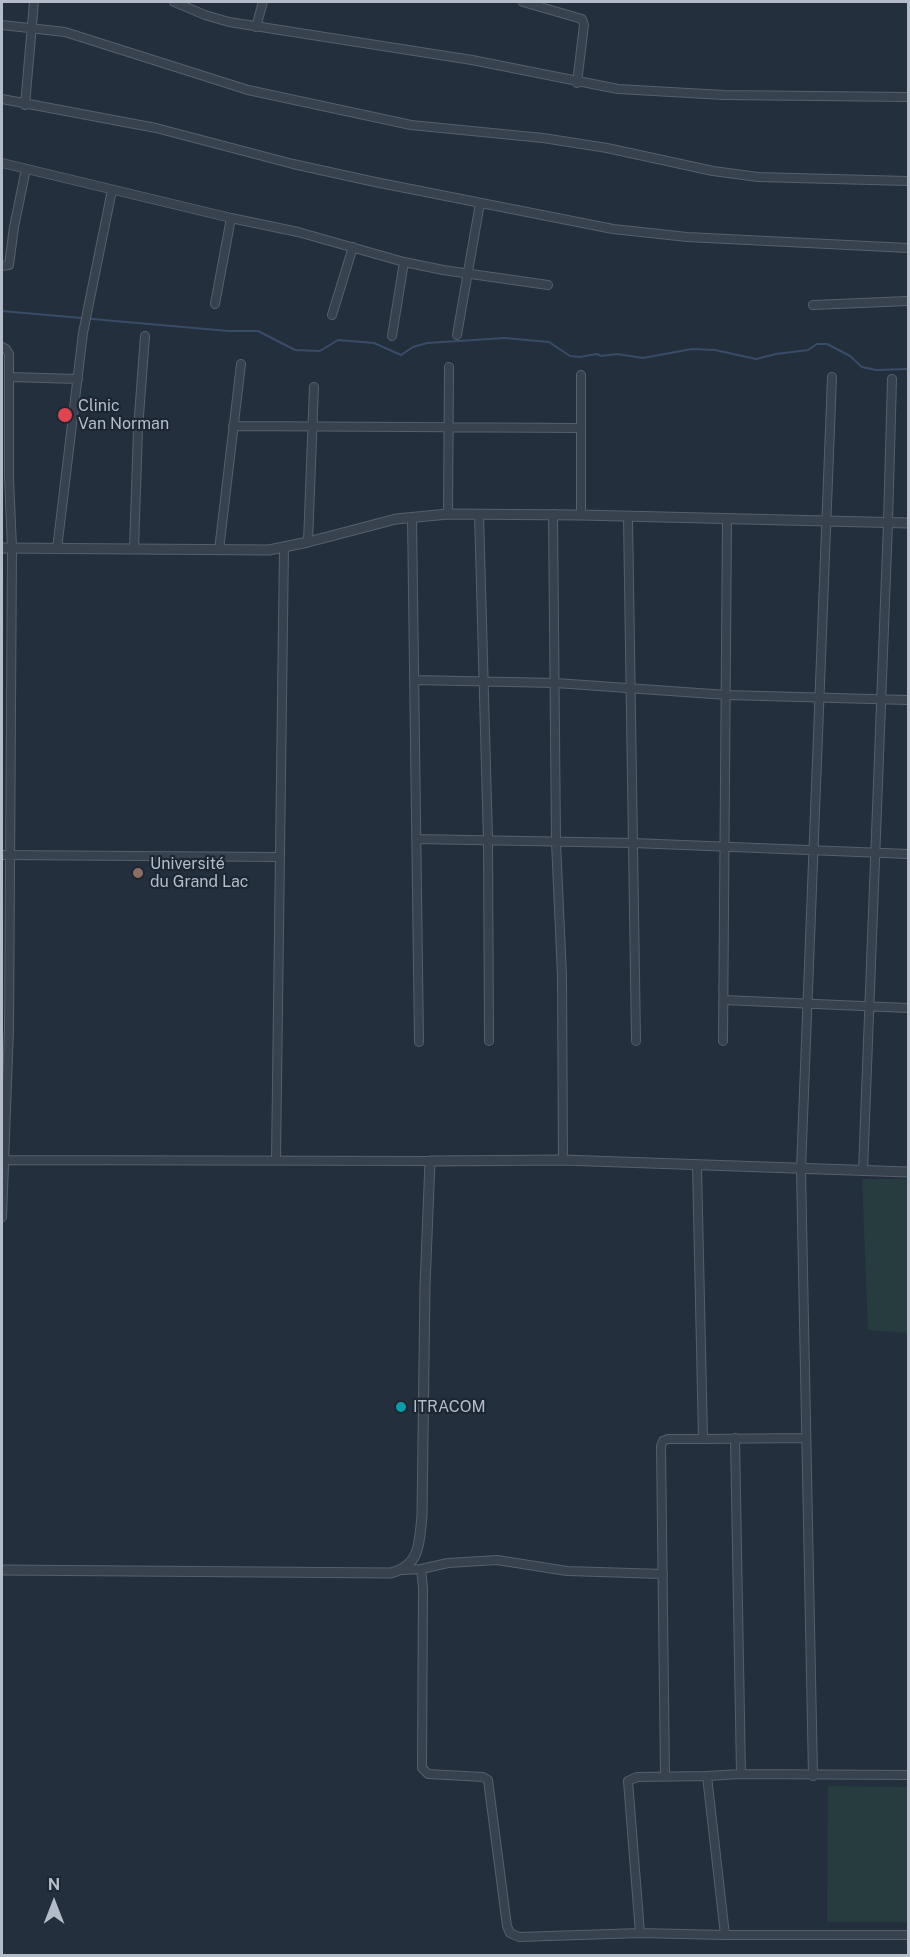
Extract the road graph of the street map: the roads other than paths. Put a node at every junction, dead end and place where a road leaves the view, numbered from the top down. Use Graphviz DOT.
graph roads {
  1 [pos="34,2"];
  2 [pos="174,2"];
  3 [pos="263,2"];
  4 [pos="523,2"];
  5 [pos="2,25"];
  6 [pos="256,27"];
  7 [pos="31,28"];
  8 [pos="577,83"];
  9 [pos="909,97"];
  10 [pos="2,99"];
  11 [pos="25,105"];
  12 [pos="2,163"];
  13 [pos="26,170"];
  14 [pos="909,181"];
  15 [pos="112,190"];
  16 [pos="480,203"];
  17 [pos="231,218"];
  18 [pos="353,247"];
  19 [pos="909,248"];
  20 [pos="404,262"];
  21 [pos="2,266"];
  22 [pos="468,273"];
  23 [pos="548,285"];
  24 [pos="909,302"];
  25 [pos="215,304"];
  26 [pos="813,305"];
  27 [pos="332,315"];
  28 [pos="457,335"];
  29 [pos="145,336"];
  30 [pos="392,336"];
  31 [pos="2,347"];
  32 [pos="241,364"];
  33 [pos="448,367"];
  34 [pos="580,375"];
  35 [pos="9,376"];
  36 [pos="832,377"];
  37 [pos="78,379"];
  38 [pos="892,379"];
  39 [pos="314,387"];
  40 [pos="5,418"];
  41 [pos="233,426"];
  42 [pos="449,427"];
  43 [pos="312,428"];
  44 [pos="580,428"];
  45 [pos="5,477"];
  46 [pos="448,514"];
  47 [pos="479,514"];
  48 [pos="553,514"];
  49 [pos="581,515"];
  50 [pos="412,517"];
  51 [pos="628,517"];
  52 [pos="727,518"];
  53 [pos="826,521"];
  54 [pos="888,523"];
  55 [pos="909,523"];
  56 [pos="308,542"];
  57 [pos="284,547"];
  58 [pos="2,548"];
  59 [pos="12,548"];
  60 [pos="57,549"];
  61 [pos="134,549"];
  62 [pos="219,550"];
  63 [pos="414,680"];
  64 [pos="483,681"];
  65 [pos="556,683"];
  66 [pos="629,687"];
  67 [pos="727,695"];
  68 [pos="818,697"];
  69 [pos="881,699"];
  70 [pos="909,700"];
  71 [pos="417,839"];
  72 [pos="488,840"];
  73 [pos="556,842"];
  74 [pos="633,843"];
  75 [pos="725,846"];
  76 [pos="813,850"];
  77 [pos="874,852"];
  78 [pos="909,854"];
  79 [pos="6,855"];
  80 [pos="279,857"];
  81 [pos="724,1000"];
  82 [pos="808,1004"];
  83 [pos="869,1006"];
  84 [pos="909,1008"];
  85 [pos="489,1041"];
  86 [pos="636,1041"];
  87 [pos="723,1041"];
  88 [pos="419,1042"];
  89 [pos="3,1160"];
  90 [pos="276,1160"];
  91 [pos="430,1161"];
  92 [pos="563,1161"];
  93 [pos="697,1166"];
  94 [pos="801,1169"];
  95 [pos="863,1171"];
  96 [pos="909,1173"];
  97 [pos="2,1217"];
  98 [pos="735,1438"];
  99 [pos="806,1438"];
  100 [pos="703,1439"];
  101 [pos="421,1569"];
  102 [pos="2,1570"];
  103 [pos="404,1570"];
  104 [pos="663,1574"];
  105 [pos="741,1774"];
  106 [pos="909,1775"];
  107 [pos="665,1776"];
  108 [pos="707,1776"];
  109 [pos="813,1776"];
  110 [pos="640,1933"];
  111 [pos="725,1935"];
  112 [pos="909,1935"];
  1 -- 7 [label="street"];
  2 -- 6 [label="street"];
  3 -- 6 [label="street"];
  4 -- 8 [label="street"];
  5 -- 7 [label="street"];
  6 -- 8 [label="street"];
  7 -- 11 [label="street"];
  7 -- 14 [label="street"];
  8 -- 9 [label="street"];
  10 -- 11 [label="street"];
  11 -- 16 [label="street"];
  12 -- 13 [label="street"];
  13 -- 15 [label="street"];
  13 -- 21 [label="street"];
  15 -- 17 [label="street"];
  15 -- 37 [label="street"];
  16 -- 19 [label="street"];
  16 -- 22 [label="street"];
  17 -- 18 [label="street"];
  17 -- 25 [label="street"];
  18 -- 20 [label="street"];
  18 -- 27 [label="street"];
  20 -- 22 [label="street"];
  20 -- 30 [label="street"];
  22 -- 23 [label="street"];
  22 -- 28 [label="street"];
  24 -- 26 [label="street"];
  29 -- 61 [label="street"];
  31 -- 35 [label="street"];
  32 -- 41 [label="street"];
  33 -- 42 [label="street"];
  34 -- 44 [label="street"];
  35 -- 37 [label="street"];
  35 -- 40 [label="street"];
  36 -- 53 [label="street"];
  37 -- 60 [label="street"];
  38 -- 54 [label="street"];
  39 -- 43 [label="street"];
  40 -- 45 [label="street"];
  41 -- 43 [label="street"];
  41 -- 62 [label="street"];
  42 -- 43 [label="street"];
  42 -- 44 [label="street"];
  42 -- 46 [label="street"];
  43 -- 56 [label="street"];
  44 -- 49 [label="street"];
  45 -- 59 [label="street"];
  46 -- 47 [label="street"];
  46 -- 50 [label="street"];
  47 -- 48 [label="street"];
  47 -- 64 [label="street"];
  48 -- 49 [label="street"];
  48 -- 65 [label="street"];
  49 -- 51 [label="street"];
  50 -- 56 [label="street"];
  50 -- 63 [label="street"];
  51 -- 52 [label="street"];
  51 -- 66 [label="street"];
  52 -- 53 [label="street"];
  52 -- 67 [label="street"];
  53 -- 54 [label="street"];
  53 -- 68 [label="street"];
  54 -- 55 [label="street"];
  54 -- 69 [label="street"];
  56 -- 57 [label="street"];
  57 -- 62 [label="street"];
  57 -- 80 [label="street"];
  58 -- 59 [label="street"];
  59 -- 60 [label="street"];
  59 -- 79 [label="street"];
  60 -- 61 [label="street"];
  61 -- 62 [label="street"];
  63 -- 64 [label="street"];
  63 -- 71 [label="street"];
  64 -- 65 [label="street"];
  64 -- 72 [label="street"];
  65 -- 66 [label="street"];
  65 -- 73 [label="street"];
  66 -- 67 [label="street"];
  66 -- 74 [label="street"];
  67 -- 68 [label="street"];
  67 -- 75 [label="street"];
  68 -- 69 [label="street"];
  68 -- 76 [label="street"];
  69 -- 70 [label="street"];
  69 -- 77 [label="street"];
  71 -- 72 [label="street"];
  71 -- 88 [label="street"];
  72 -- 73 [label="street"];
  72 -- 85 [label="street"];
  73 -- 74 [label="street"];
  73 -- 92 [label="street"];
  74 -- 75 [label="street"];
  74 -- 86 [label="street"];
  75 -- 76 [label="street"];
  75 -- 81 [label="street"];
  76 -- 77 [label="street"];
  76 -- 82 [label="street"];
  77 -- 78 [label="street"];
  77 -- 83 [label="street"];
  79 -- 80 [label="street"];
  79 -- 89 [label="street"];
  80 -- 90 [label="street"];
  81 -- 82 [label="street"];
  81 -- 87 [label="street"];
  82 -- 83 [label="street"];
  82 -- 94 [label="street"];
  83 -- 84 [label="street"];
  83 -- 95 [label="street"];
  89 -- 90 [label="street"];
  89 -- 97 [label="street"];
  90 -- 91 [label="street"];
  91 -- 92 [label="street"];
  91 -- 103 [label="street"];
  92 -- 93 [label="street"];
  93 -- 94 [label="street"];
  93 -- 100 [label="street"];
  94 -- 95 [label="street"];
  94 -- 99 [label="street"];
  95 -- 96 [label="street"];
  98 -- 99 [label="street"];
  98 -- 100 [label="street"];
  98 -- 105 [label="street"];
  99 -- 109 [label="street"];
  100 -- 104 [label="street"];
  101 -- 103 [label="street"];
  101 -- 104 [label="street"];
  101 -- 110 [label="street"];
  102 -- 103 [label="street"];
  104 -- 107 [label="street"];
  105 -- 108 [label="street"];
  105 -- 109 [label="street"];
  106 -- 109 [label="street"];
  107 -- 108 [label="street"];
  107 -- 110 [label="street"];
  108 -- 111 [label="street"];
  110 -- 111 [label="street"];
  111 -- 112 [label="street"];
}
